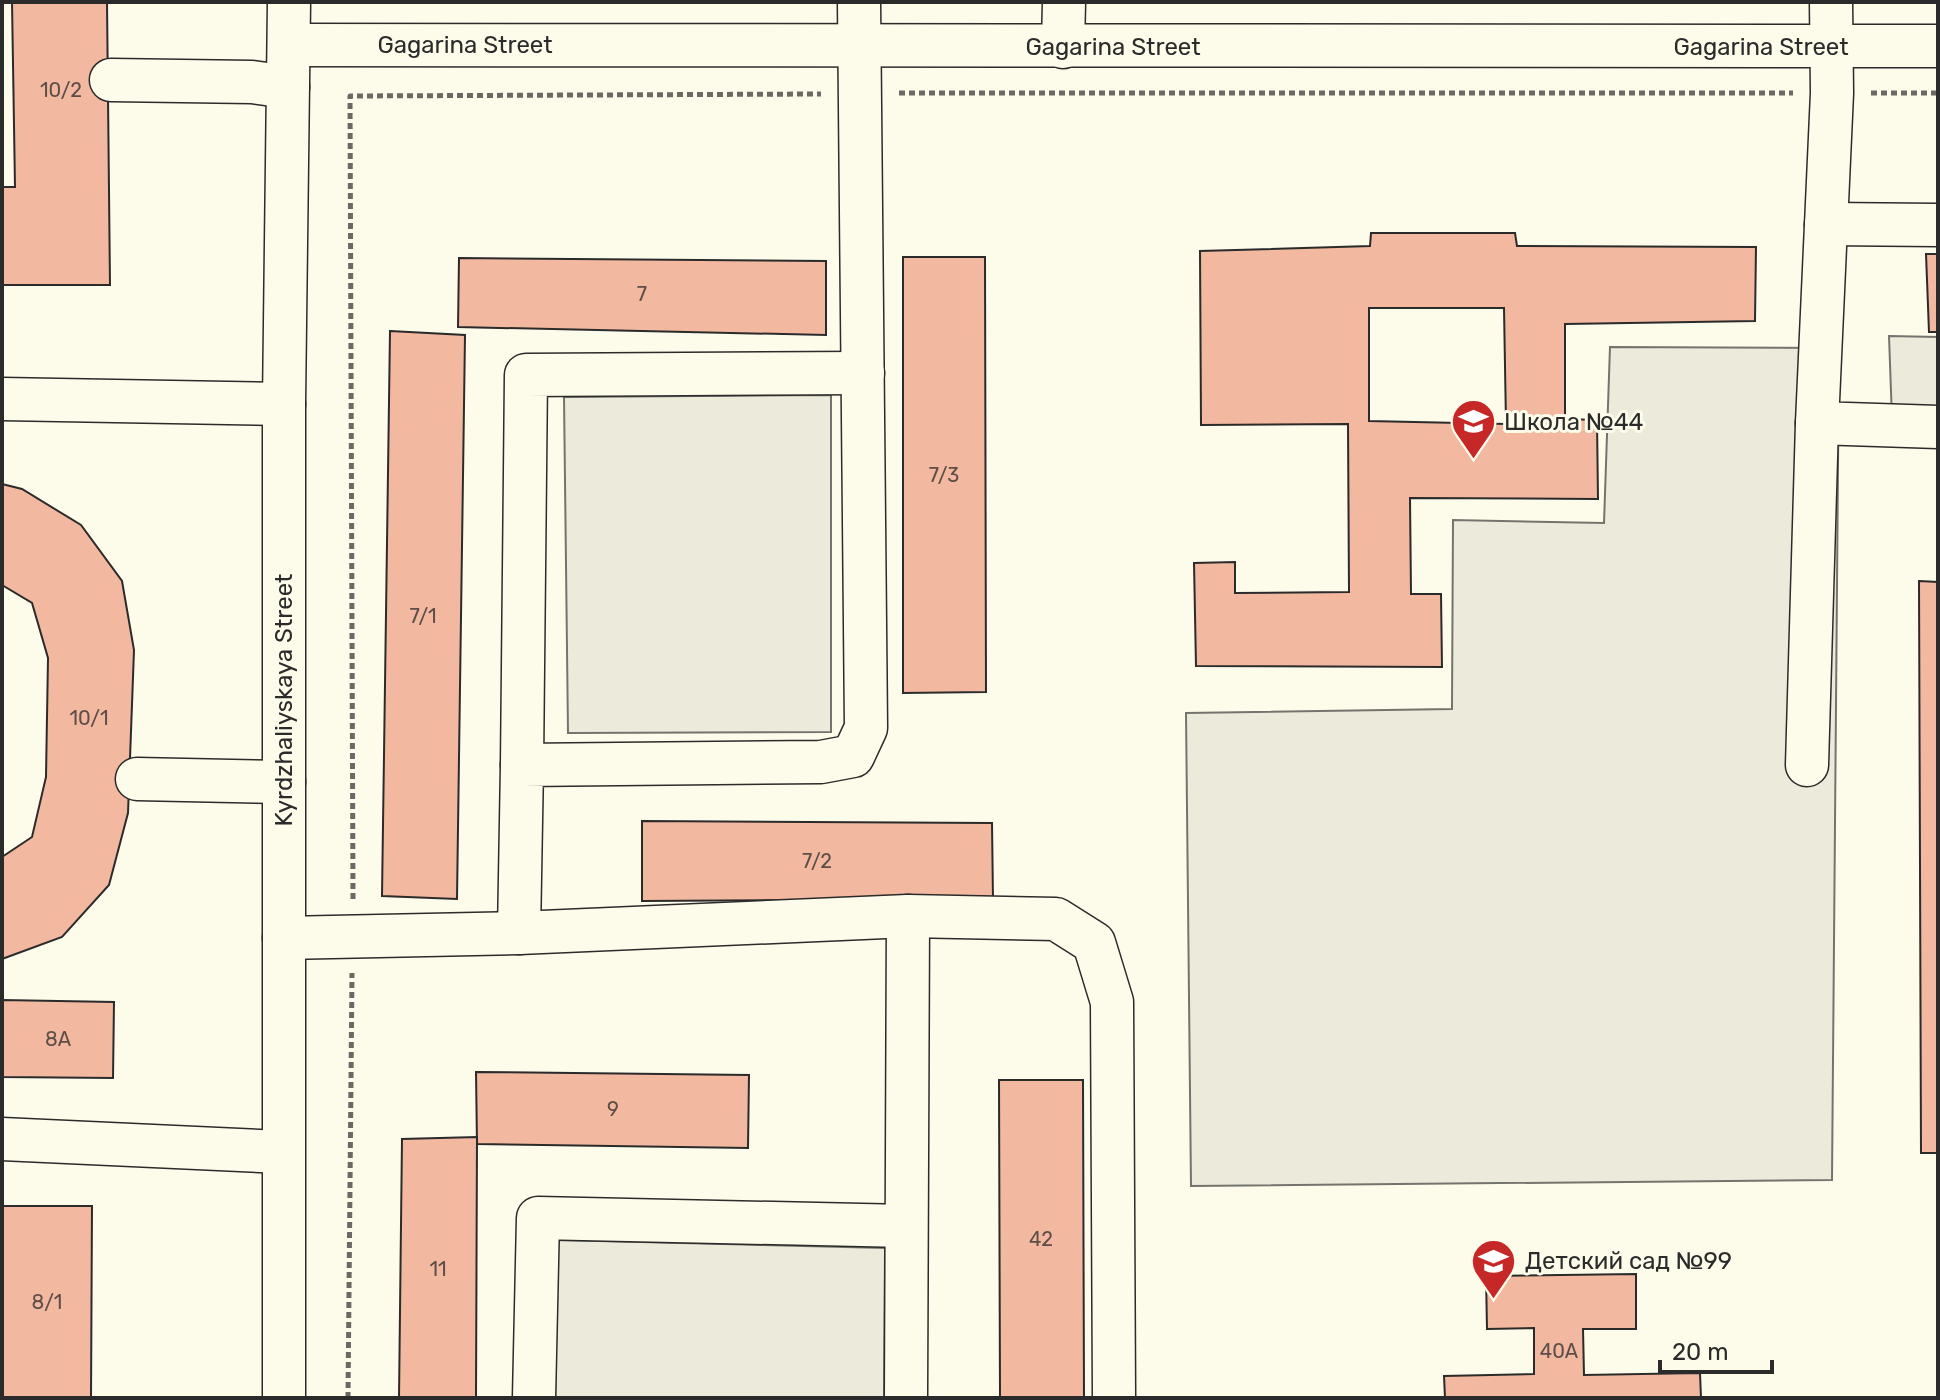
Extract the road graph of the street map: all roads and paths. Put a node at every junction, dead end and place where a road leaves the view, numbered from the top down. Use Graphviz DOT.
graph roads {
  1 [pos="289,2"];
  2 [pos="859,2"];
  3 [pos="1064,2"];
  4 [pos="1831,2"];
  5 [pos="289,45"];
  6 [pos="859,46"];
  7 [pos="1938,46"];
  8 [pos="1063,47"];
  9 [pos="1832,47"];
  10 [pos="111,80"];
  11 [pos="288,87"];
  12 [pos="860,93"];
  13 [pos="1832,93"];
  14 [pos="1938,93"];
  15 [pos="1826,224"];
  16 [pos="1938,225"];
  17 [pos="863,373"];
  18 [pos="2,399"];
  19 [pos="284,404"];
  20 [pos="1817,423"];
  21 [pos="1938,427"];
  22 [pos="522,765"];
  23 [pos="1807,765"];
  24 [pos="137,779"];
  25 [pos="284,782"];
  26 [pos="908,916"];
  27 [pos="519,933"];
  28 [pos="284,938"];
  29 [pos="353,938"];
  30 [pos="2,1139"];
  31 [pos="283,1152"];
  32 [pos="906,1226"];
  33 [pos="284,1398"];
  34 [pos="348,1398"];
  35 [pos="534,1398"];
  36 [pos="906,1398"];
  37 [pos="1114,1398"];
  1 -- 5 [label="street, Kyrdzhaliyskaya Street"];
  2 -- 6 [label="street"];
  3 -- 8 [label="street"];
  4 -- 9 [label="street"];
  5 -- 6 [label="street, Gagarina Street"];
  5 -- 11 [label="street, Kyrdzhaliyskaya Street"];
  6 -- 8 [label="street, Gagarina Street"];
  6 -- 12 [label="street"];
  7 -- 9 [label="street, Gagarina Street"];
  8 -- 9 [label="street, Gagarina Street"];
  9 -- 13 [label="street"];
  10 -- 11 [label="street"];
  11 -- 19 [label="street, Kyrdzhaliyskaya Street"];
  12 -- 13 [label="path"];
  12 -- 17 [label="street"];
  12 -- 29 [label="path"];
  13 -- 14 [label="path"];
  13 -- 15 [label="street"];
  15 -- 16 [label="street"];
  15 -- 20 [label="street"];
  17 -- 22 [label="street"];
  17 -- 22 [label="street"];
  18 -- 19 [label="street"];
  19 -- 25 [label="street, Kyrdzhaliyskaya Street"];
  20 -- 21 [label="street"];
  20 -- 23 [label="street"];
  22 -- 27 [label="street"];
  24 -- 25 [label="street"];
  25 -- 28 [label="street, Kyrdzhaliyskaya Street"];
  26 -- 27 [label="street"];
  26 -- 32 [label="street"];
  26 -- 37 [label="street"];
  27 -- 29 [label="street"];
  28 -- 29 [label="street"];
  28 -- 31 [label="street, Kyrdzhaliyskaya Street"];
  29 -- 34 [label="path"];
  30 -- 31 [label="street"];
  31 -- 33 [label="street, Kyrdzhaliyskaya Street"];
  32 -- 35 [label="street"];
  32 -- 36 [label="street"];
}
